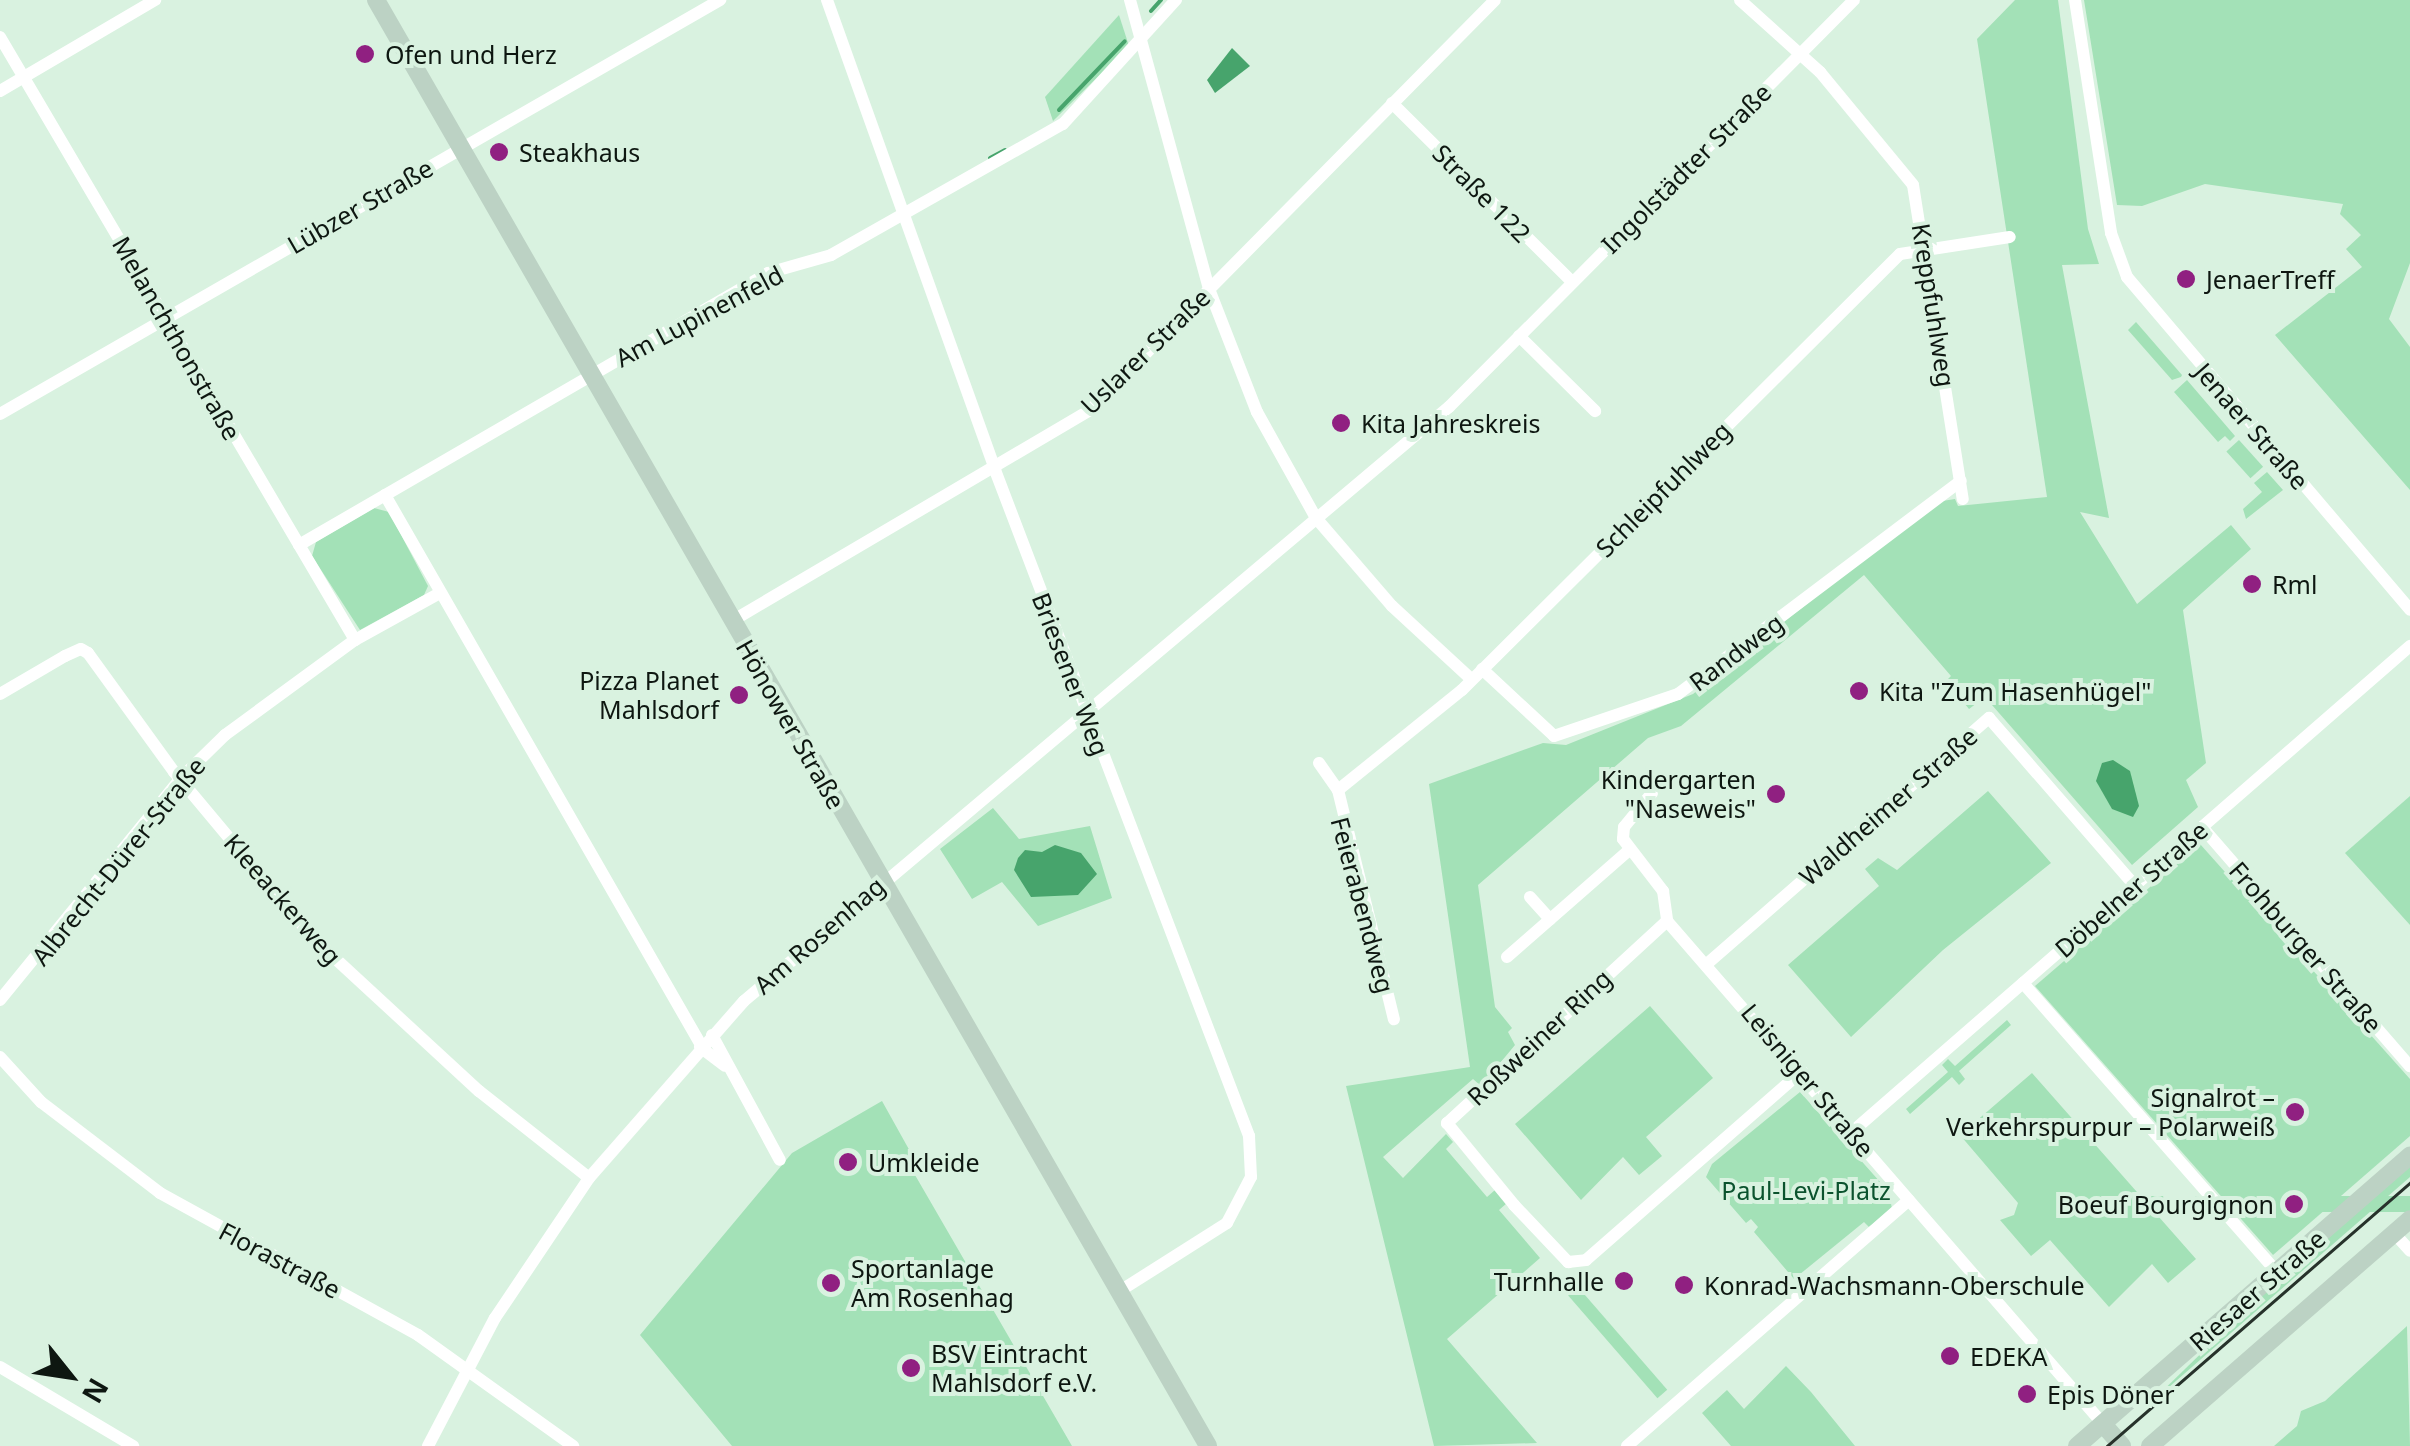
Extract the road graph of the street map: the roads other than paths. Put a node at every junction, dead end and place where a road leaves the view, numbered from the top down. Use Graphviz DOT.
graph roads {
  1 [pos="155,0"];
  2 [pos="376,0"];
  3 [pos="720,0"];
  4 [pos="827,0"];
  5 [pos="1130,0"];
  6 [pos="1176,0"];
  7 [pos="1495,0"];
  8 [pos="1740,0"];
  9 [pos="1854,0"];
  10 [pos="2075,0"];
  11 [pos="0,36"];
  12 [pos="1141,39"];
  13 [pos="1799,56"];
  14 [pos="24,77"];
  15 [pos="0,91"];
  16 [pos="1392,104"];
  17 [pos="461,147"];
  18 [pos="905,214"];
  19 [pos="2010,237"];
  20 [pos="1926,250"];
  21 [pos="1572,282"];
  22 [pos="1209,289"];
  23 [pos="166,319"];
  24 [pos="1519,336"];
  25 [pos="592,375"];
  26 [pos="1595,412"];
  27 [pos="0,414"];
  28 [pos="995,470"];
  29 [pos="1962,481"];
  30 [pos="385,495"];
  31 [pos="1963,499"];
  32 [pos="1316,518"];
  33 [pos="299,545"];
  34 [pos="440,593"];
  35 [pos="2410,610"];
  36 [pos="732,621"];
  37 [pos="355,640"];
  38 [pos="2410,646"];
  39 [pos="1482,669"];
  40 [pos="1471,680"];
  41 [pos="0,694"];
  42 [pos="1085,712"];
  43 [pos="1318,763"];
  44 [pos="180,779"];
  45 [pos="1338,790"];
  46 [pos="1652,794"];
  47 [pos="2202,827"];
  48 [pos="1627,852"];
  49 [pos="882,881"];
  50 [pos="2136,886"];
  51 [pos="1530,897"];
  52 [pos="1550,919"];
  53 [pos="1667,921"];
  54 [pos="1507,957"];
  55 [pos="1708,963"];
  56 [pos="2023,983"];
  57 [pos="0,1000"];
  58 [pos="1394,1019"];
  59 [pos="704,1042"];
  60 [pos="0,1058"];
  61 [pos="2410,1066"];
  62 [pos="1802,1071"];
  63 [pos="1853,1131"];
  64 [pos="2410,1156"];
  65 [pos="780,1160"];
  66 [pos="589,1178"];
  67 [pos="1909,1200"];
  68 [pos="2410,1219"];
  69 [pos="2394,1233"];
  70 [pos="2410,1251"];
  71 [pos="2277,1272"];
  72 [pos="1120,1291"];
  73 [pos="0,1367"];
  74 [pos="468,1367"];
  75 [pos="2103,1424"];
  76 [pos="133,1446"];
  77 [pos="428,1446"];
  78 [pos="573,1446"];
  79 [pos="1208,1446"];
  80 [pos="1626,1446"];
  81 [pos="2078,1446"];
  82 [pos="2122,1446"];
  83 [pos="2150,1446"];
  1 -- 14 [label="street"];
  2 -- 17 [label="main road, Hönower Straße"];
  3 -- 17 [label="street, Lübzer Straße"];
  4 -- 18 [label="street, Briesener Weg"];
  5 -- 12 [label="street"];
  6 -- 12 [label="street, Am Lupinenfeld"];
  7 -- 16 [label="street, Uslarer Straße"];
  8 -- 13 [label="street, Kreppfuhlweg"];
  9 -- 13 [label="street, Ingolstädter Straße"];
  10 -- 35 [label="street, Jenaer Straße"];
  11 -- 14 [label="street, Melanchthonstraße"];
  12 -- 18 [label="street, Am Lupinenfeld"];
  12 -- 22 [label="street"];
  13 -- 20 [label="street, Kreppfuhlweg"];
  13 -- 21 [label="street, Ingolstädter Straße"];
  14 -- 15 [label="street"];
  14 -- 23 [label="street, Melanchthonstraße"];
  16 -- 21 [label="street, Straße 122"];
  16 -- 22 [label="street, Uslarer Straße"];
  17 -- 23 [label="street, Lübzer Straße"];
  17 -- 25 [label="main road, Hönower Straße"];
  18 -- 25 [label="street, Am Lupinenfeld"];
  18 -- 28 [label="street, Briesener Weg"];
  19 -- 20 [label="street, Schleipfuhlweg"];
  20 -- 29 [label="street, Kreppfuhlweg"];
  20 -- 39 [label="street, Schleipfuhlweg"];
  21 -- 24 [label="street, Ingolstädter Straße"];
  22 -- 28 [label="street, Uslarer Straße"];
  22 -- 32 [label="street"];
  23 -- 27 [label="street, Lübzer Straße"];
  23 -- 33 [label="street, Melanchthonstraße"];
  24 -- 26 [label="street"];
  24 -- 32 [label="street, Ingolstädter Straße"];
  25 -- 30 [label="street, Am Lupinenfeld"];
  25 -- 36 [label="main road, Hönower Straße"];
  28 -- 36 [label="street, Uslarer Straße"];
  28 -- 42 [label="street, Briesener Weg"];
  29 -- 31 [label="street"];
  29 -- 39 [label="street, Randweg"];
  30 -- 33 [label="street, Am Lupinenfeld"];
  30 -- 34 [label="street"];
  32 -- 40 [label="street"];
  32 -- 42 [label="street, Am Rosenhag"];
  33 -- 37 [label="street, Melanchthonstraße"];
  34 -- 37 [label="street, Albrecht-Dürer-Straße"];
  34 -- 59 [label="street"];
  36 -- 49 [label="main road, Hönower Straße"];
  37 -- 44 [label="street, Albrecht-Dürer-Straße"];
  38 -- 47 [label="street, Döbelner Straße"];
  39 -- 40 [label="street, Schleipfuhlweg"];
  40 -- 45 [label="street, Schleipfuhlweg"];
  41 -- 44 [label="street, Kleeackerweg"];
  42 -- 49 [label="street, Am Rosenhag"];
  42 -- 72 [label="street, Briesener Weg"];
  43 -- 45 [label="street"];
  44 -- 57 [label="street, Albrecht-Dürer-Straße"];
  44 -- 66 [label="street, Kleeackerweg"];
  45 -- 58 [label="street, Feierabendweg"];
  46 -- 48 [label="street"];
  47 -- 50 [label="street, Döbelner Straße"];
  47 -- 61 [label="street, Frohburger Straße"];
  48 -- 52 [label="street"];
  48 -- 53 [label="street"];
  49 -- 59 [label="street, Am Rosenhag"];
  49 -- 72 [label="main road, Hönower Straße"];
  50 -- 55 [label="street, Waldheimer Straße"];
  50 -- 56 [label="street, Döbelner Straße"];
  51 -- 52 [label="street"];
  52 -- 54 [label="street"];
  53 -- 55 [label="street, Leisniger Straße"];
  53 -- 62 [label="street, Roßweiner Ring"];
  55 -- 62 [label="street, Leisniger Straße"];
  56 -- 63 [label="street, Döbelner Straße"];
  56 -- 71 [label="street"];
  59 -- 65 [label="street"];
  59 -- 66 [label="street, Am Rosenhag"];
  60 -- 74 [label="street, Florastraße"];
  62 -- 63 [label="street, Leisniger Straße"];
  63 -- 67 [label="street, Leisniger Straße"];
  64 -- 71 [label="main road, Riesaer Straße"];
  66 -- 74 [label="street, Am Rosenhag"];
  67 -- 75 [label="street, Leisniger Straße"];
  67 -- 80 [label="street"];
  68 -- 69 [label="main road, Riesaer Straße"];
  69 -- 70 [label="street"];
  69 -- 83 [label="main road, Riesaer Straße"];
  71 -- 75 [label="main road, Riesaer Straße"];
  72 -- 79 [label="main road, Hönower Straße"];
  73 -- 76 [label="street"];
  74 -- 77 [label="street, Am Rosenhag"];
  74 -- 78 [label="street, Florastraße"];
  75 -- 81 [label="main road, Riesaer Straße"];
  75 -- 82 [label="main road"];
}
